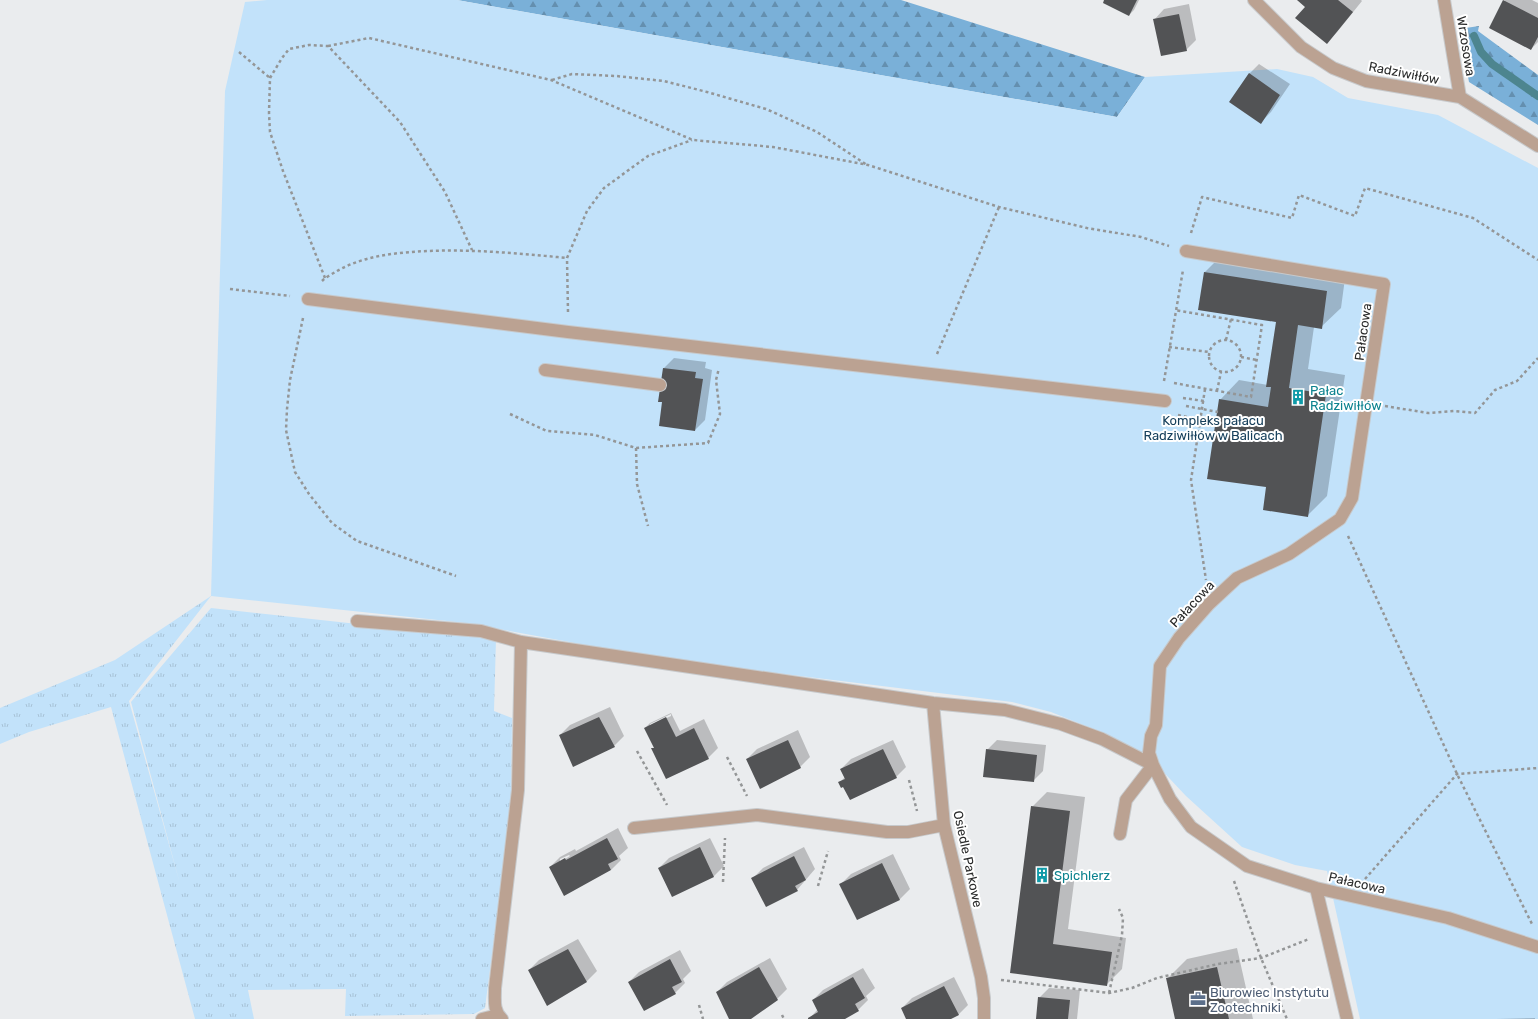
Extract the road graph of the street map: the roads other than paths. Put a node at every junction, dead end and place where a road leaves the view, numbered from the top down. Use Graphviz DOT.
graph roads {
  1 [pos="1254,0"];
  2 [pos="1444,0"];
  3 [pos="1460,97"];
  4 [pos="1538,146"];
  5 [pos="1186,251"];
  6 [pos="308,299"];
  7 [pos="545,370"];
  8 [pos="660,385"];
  9 [pos="1165,401"];
  10 [pos="357,621"];
  11 [pos="521,642"];
  12 [pos="933,703"];
  13 [pos="1153,765"];
  14 [pos="944,825"];
  15 [pos="634,828"];
  16 [pos="1120,834"];
  17 [pos="1316,888"];
  18 [pos="1538,947"];
  19 [pos="500,1017"];
  20 [pos="482,1019"];
  21 [pos="984,1019"];
  22 [pos="1347,1019"];
  1 -- 3 [label="street, Radziwiłłów"];
  2 -- 3 [label="street, Wrzosowa"];
  3 -- 4 [label="street, Radziwiłłów"];
  5 -- 13 [label="street, Pałacowa"];
  6 -- 9 [label="street"];
  7 -- 8 [label="street"];
  10 -- 11 [label="street"];
  11 -- 12 [label="street"];
  11 -- 19 [label="street"];
  12 -- 13 [label="street"];
  12 -- 14 [label="street, Osiedle Parkowe"];
  13 -- 16 [label="street"];
  13 -- 17 [label="street, Pałacowa"];
  14 -- 15 [label="street"];
  14 -- 21 [label="street, Osiedle Parkowe"];
  17 -- 18 [label="street, Pałacowa"];
  17 -- 22 [label="street"];
  19 -- 20 [label="street"];
}
